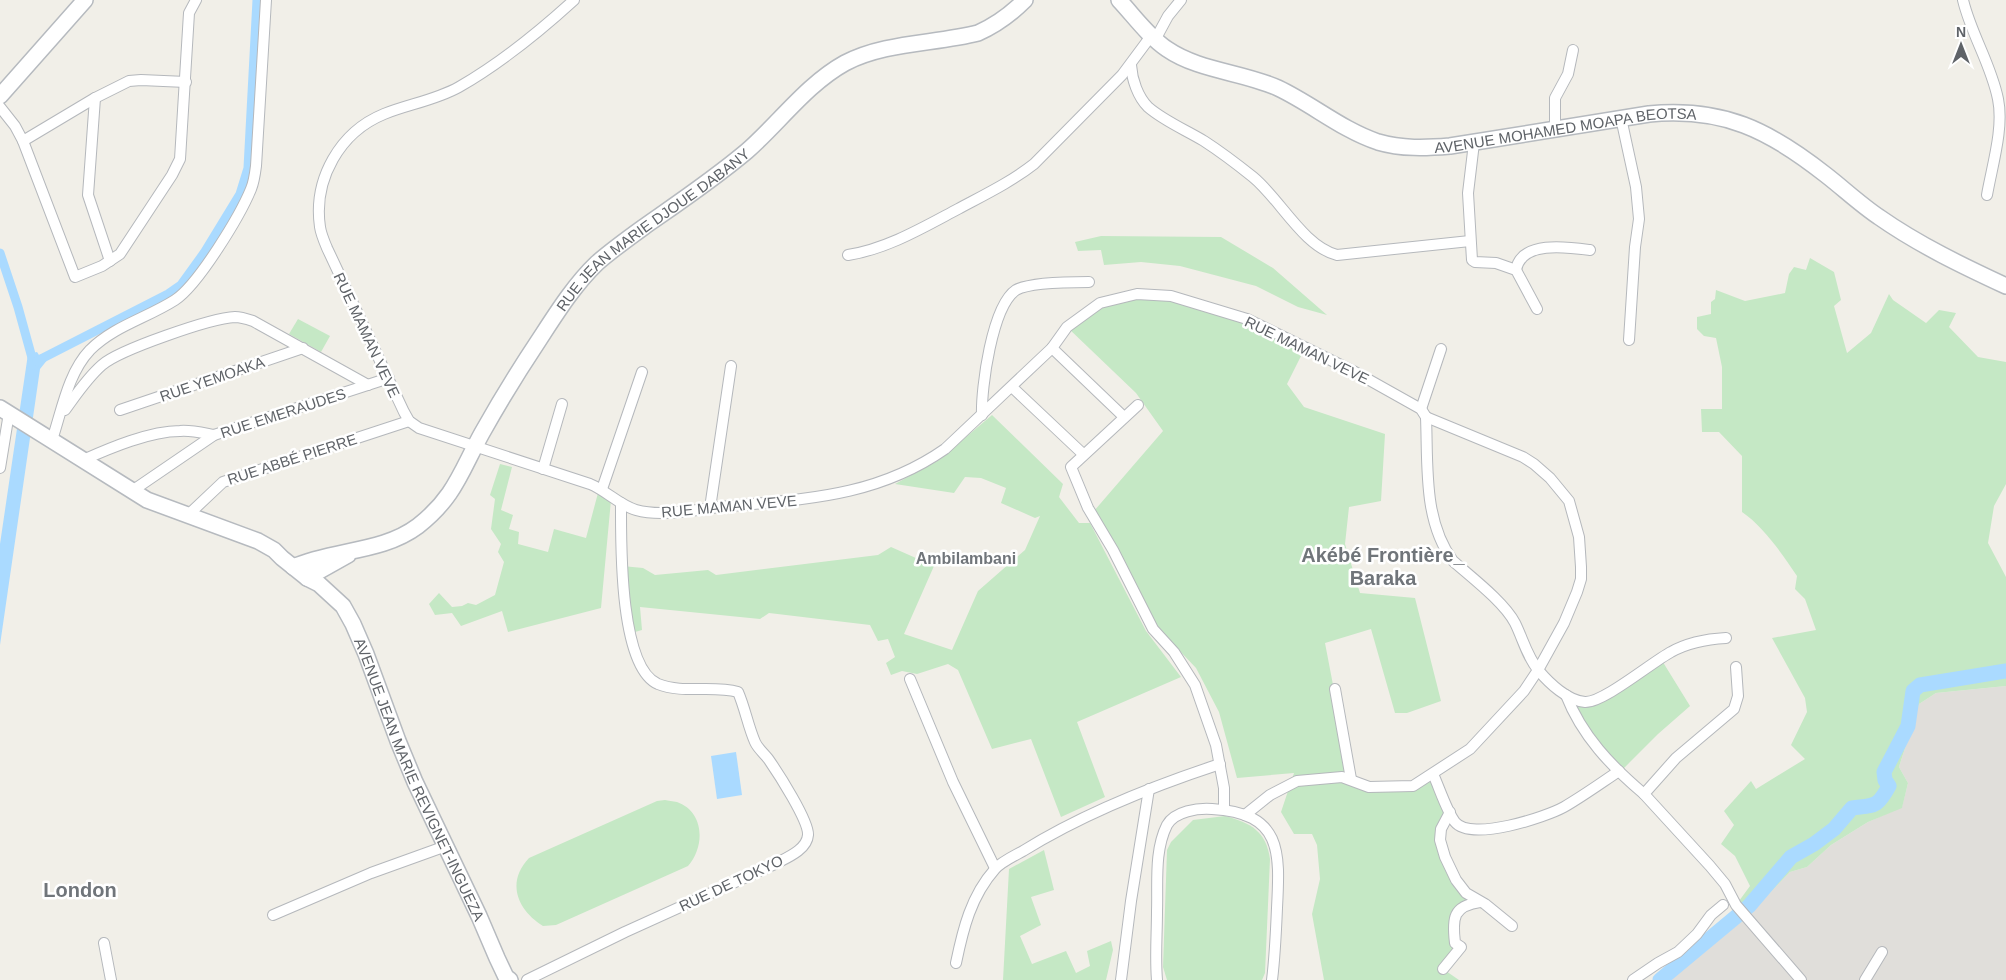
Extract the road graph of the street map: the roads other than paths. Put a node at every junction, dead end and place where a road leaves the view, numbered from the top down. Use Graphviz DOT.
graph roads {
  1 [pos="85,0"];
  2 [pos="196,0"];
  3 [pos="266,0"];
  4 [pos="574,0"];
  5 [pos="1025,0"];
  6 [pos="1119,0"];
  7 [pos="1181,0"];
  8 [pos="1963,0"];
  9 [pos="1153,38"];
  10 [pos="1573,50"];
  11 [pos="1131,65"];
  12 [pos="186,82"];
  13 [pos="6,84"];
  14 [pos="0,96"];
  15 [pos="95,98"];
  16 [pos="0,107"];
  17 [pos="1621,118"];
  18 [pos="1555,129"];
  19 [pos="23,141"];
  20 [pos="1474,143"];
  21 [pos="1987,195"];
  22 [pos="1470,241"];
  23 [pos="1590,250"];
  24 [pos="848,255"];
  25 [pos="110,261"];
  26 [pos="1516,270"];
  27 [pos="1089,282"];
  28 [pos="2006,286"];
  29 [pos="1537,309"];
  30 [pos="1629,340"];
  31 [pos="303,348"];
  32 [pos="1052,348"];
  33 [pos="1441,349"];
  34 [pos="730,366"];
  35 [pos="642,372"];
  36 [pos="389,378"];
  37 [pos="368,385"];
  38 [pos="1012,387"];
  39 [pos="562,404"];
  40 [pos="1138,405"];
  41 [pos="120,410"];
  42 [pos="8,413"];
  43 [pos="1424,413"];
  44 [pos="61,414"];
  45 [pos="982,415"];
  46 [pos="1124,418"];
  47 [pos="409,421"];
  48 [pos="214,435"];
  49 [pos="52,440"];
  50 [pos="475,448"];
  51 [pos="1083,454"];
  52 [pos="83,460"];
  53 [pos="0,468"];
  54 [pos="543,469"];
  55 [pos="602,489"];
  56 [pos="132,491"];
  57 [pos="621,503"];
  58 [pos="710,508"];
  59 [pos="187,516"];
  60 [pos="337,557"];
  61 [pos="287,563"];
  62 [pos="313,581"];
  63 [pos="1726,638"];
  64 [pos="1736,667"];
  65 [pos="1538,670"];
  66 [pos="910,679"];
  67 [pos="1335,689"];
  68 [pos="1566,695"];
  69 [pos="1220,764"];
  70 [pos="1618,771"];
  71 [pos="1433,774"];
  72 [pos="1351,779"];
  73 [pos="1149,790"];
  74 [pos="1644,794"];
  75 [pos="1224,809"];
  76 [pos="1450,812"];
  77 [pos="1245,815"];
  78 [pos="446,846"];
  79 [pos="995,868"];
  80 [pos="1480,902"];
  81 [pos="1723,905"];
  82 [pos="273,915"];
  83 [pos="1512,926"];
  84 [pos="104,943"];
  85 [pos="1882,952"];
  86 [pos="956,963"];
  87 [pos="1443,969"];
  88 [pos="112,980"];
  89 [pos="510,980"];
  90 [pos="527,980"];
  91 [pos="1121,980"];
  92 [pos="1157,980"];
  93 [pos="1272,980"];
  94 [pos="1633,980"];
  95 [pos="1801,980"];
  96 [pos="1865,980"];
  1 -- 13 [label="main road"];
  2 -- 12 [label="street"];
  3 -- 44 [label="street"];
  4 -- 36 [label="street, RUE MAMAN VEVE"];
  5 -- 50 [label="main road, RUE JEAN MARIE DJOUE DABANY"];
  6 -- 9 [label="main road, AVENUE MOHAMED MOAPA BEOTSA"];
  7 -- 9 [label="street"];
  8 -- 21 [label="street"];
  9 -- 11 [label="street"];
  9 -- 20 [label="main road, AVENUE MOHAMED MOAPA BEOTSA"];
  10 -- 18 [label="street"];
  11 -- 22 [label="street"];
  11 -- 24 [label="street"];
  12 -- 15 [label="street"];
  12 -- 25 [label="street"];
  13 -- 14 [label="main road"];
  15 -- 19 [label="street"];
  15 -- 25 [label="street"];
  16 -- 19 [label="street"];
  17 -- 18 [label="main road, AVENUE MOHAMED MOAPA BEOTSA"];
  17 -- 28 [label="main road, AVENUE MOHAMED MOAPA BEOTSA"];
  17 -- 30 [label="street"];
  18 -- 20 [label="main road, AVENUE MOHAMED MOAPA BEOTSA"];
  19 -- 25 [label="street"];
  20 -- 22 [label="street"];
  22 -- 26 [label="street"];
  23 -- 26 [label="street"];
  26 -- 29 [label="street"];
  27 -- 45 [label="street"];
  31 -- 37 [label="street"];
  31 -- 41 [label="street, RUE YEMOAKA"];
  31 -- 44 [label="street"];
  32 -- 38 [label="street, RUE MAMAN VEVE"];
  32 -- 43 [label="street, RUE MAMAN VEVE"];
  32 -- 46 [label="street"];
  33 -- 43 [label="street"];
  34 -- 58 [label="street"];
  35 -- 55 [label="street"];
  36 -- 37 [label="street, RUE EMERAUDES"];
  36 -- 47 [label="street, RUE MAMAN VEVE"];
  37 -- 48 [label="street, RUE EMERAUDES"];
  38 -- 45 [label="street, RUE MAMAN VEVE"];
  38 -- 51 [label="street"];
  39 -- 54 [label="street"];
  40 -- 46 [label="street"];
  42 -- 49 [label="main road, AVENUE JEAN MARIE REVIGNET-INGUEZA"];
  42 -- 53 [label="street"];
  43 -- 65 [label="street"];
  43 -- 65 [label="street, RUE MAMAN VEVE"];
  44 -- 49 [label="street"];
  45 -- 58 [label="street, RUE MAMAN VEVE"];
  46 -- 51 [label="street"];
  47 -- 50 [label="street, RUE MAMAN VEVE"];
  47 -- 59 [label="street, RUE ABBÉ PIERRE"];
  48 -- 52 [label="street"];
  48 -- 56 [label="street, RUE EMERAUDES"];
  49 -- 52 [label="main road, AVENUE JEAN MARIE REVIGNET-INGUEZA"];
  50 -- 54 [label="street, RUE MAMAN VEVE"];
  50 -- 60 [label="main road, RUE JEAN MARIE DJOUE DABANY"];
  51 -- 69 [label="street"];
  52 -- 56 [label="main road, AVENUE JEAN MARIE REVIGNET-INGUEZA"];
  54 -- 55 [label="street, RUE MAMAN VEVE"];
  55 -- 57 [label="street, RUE MAMAN VEVE"];
  56 -- 59 [label="main road, AVENUE JEAN MARIE REVIGNET-INGUEZA"];
  57 -- 58 [label="street, RUE MAMAN VEVE"];
  57 -- 90 [label="street, RUE DE TOKYO"];
  59 -- 61 [label="main road, AVENUE JEAN MARIE REVIGNET-INGUEZA"];
  60 -- 61 [label="main road"];
  60 -- 62 [label="main road"];
  61 -- 62 [label="main road, AVENUE JEAN MARIE REVIGNET-INGUEZA"];
  62 -- 78 [label="main road, AVENUE JEAN MARIE REVIGNET-INGUEZA"];
  63 -- 68 [label="street"];
  64 -- 74 [label="street"];
  65 -- 68 [label="street"];
  65 -- 71 [label="street, RUE MAMAN VEVE"];
  66 -- 79 [label="street"];
  67 -- 72 [label="street"];
  68 -- 70 [label="street"];
  69 -- 73 [label="street"];
  69 -- 75 [label="street"];
  70 -- 74 [label="street"];
  70 -- 76 [label="street"];
  71 -- 72 [label="street, RUE MAMAN VEVE"];
  71 -- 76 [label="street"];
  72 -- 77 [label="street, RUE MAMAN VEVE"];
  73 -- 79 [label="street"];
  73 -- 91 [label="street"];
  74 -- 95 [label="street"];
  75 -- 77 [label="street"];
  75 -- 92 [label="street"];
  76 -- 80 [label="street"];
  77 -- 93 [label="street"];
  78 -- 82 [label="street"];
  78 -- 89 [label="main road, AVENUE JEAN MARIE REVIGNET-INGUEZA"];
  79 -- 86 [label="street"];
  80 -- 83 [label="street"];
  80 -- 87 [label="street"];
  81 -- 94 [label="street"];
  84 -- 88 [label="street"];
  85 -- 96 [label="street"];
}
